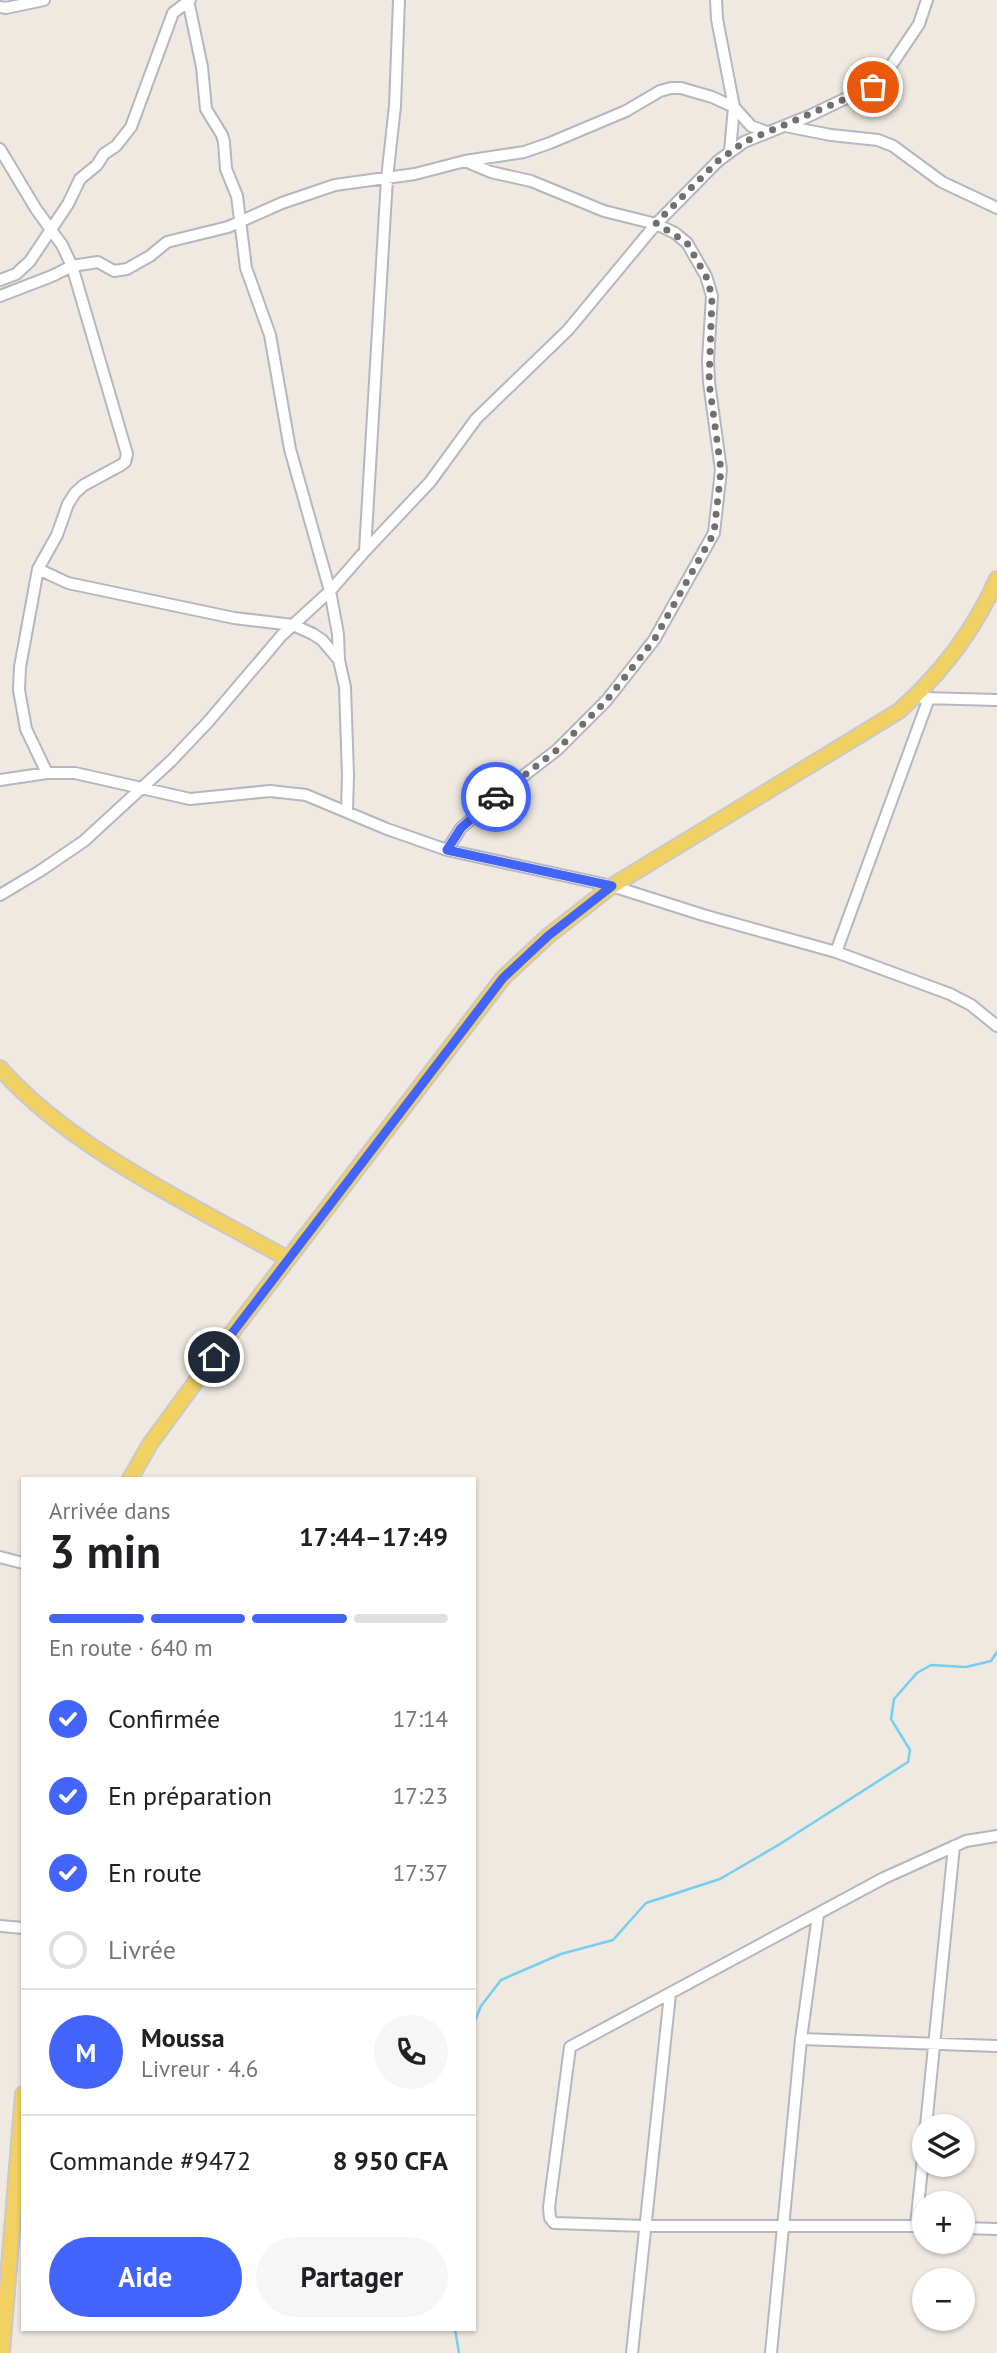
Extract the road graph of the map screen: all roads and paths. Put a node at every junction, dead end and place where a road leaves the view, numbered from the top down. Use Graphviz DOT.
graph roads {
  1 [pos="44,0"];
  2 [pos="399,0"];
  3 [pos="716,0"];
  4 [pos="927,0"];
  5 [pos="189,1"];
  6 [pos="0,7"];
  7 [pos="734,107"];
  8 [pos="784,125"];
  9 [pos="767,132"];
  10 [pos="0,149"];
  11 [pos="730,151"];
  12 [pos="465,161"];
  13 [pos="387,178"];
  14 [pos="997,208"];
  15 [pos="239,222"];
  16 [pos="656,223"];
  17 [pos="52,229"];
  18 [pos="72,266"];
  19 [pos="0,280"];
  20 [pos="0,296"];
  21 [pos="365,551"];
  22 [pos="37,569"];
  23 [pos="997,579"];
  24 [pos="330,591"];
  25 [pos="293,625"];
  26 [pos="339,660"];
  27 [pos="921,698"];
  28 [pos="997,700"];
  29 [pos="47,773"];
  30 [pos="0,780"];
  31 [pos="144,788"];
  32 [pos="347,811"];
  33 [pos="447,850"];
  34 [pos="612,886"];
  35 [pos="0,895"];
  36 [pos="836,952"];
  37 [pos="997,1026"];
  38 [pos="0,1069"];
  39 [pos="288,1259"];
  40 [pos="131,1477"];
  41 [pos="0,1557"];
  42 [pos="21,1562"];
  43 [pos="997,1836"];
  44 [pos="954,1846"];
  45 [pos="818,1915"];
  46 [pos="0,1926"];
  47 [pos="21,1928"];
  48 [pos="670,1994"];
  49 [pos="801,2039"];
  50 [pos="935,2043"];
  51 [pos="997,2046"];
  52 [pos="927,2114"];
  53 [pos="21,2117"];
  54 [pos="784,2224"];
  55 [pos="645,2226"];
  56 [pos="912,2226"];
  57 [pos="975,2228"];
  58 [pos="997,2229"];
  59 [pos="2,2334"];
  60 [pos="2,2353"];
  61 [pos="632,2353"];
  62 [pos="771,2353"];
  1 -- 6 [label="street"];
  2 -- 13 [label="street"];
  3 -- 7 [label="street"];
  4 -- 8 [label="street"];
  5 -- 15 [label="street"];
  5 -- 17 [label="street"];
  7 -- 9 [label="street"];
  7 -- 11 [label="street"];
  7 -- 12 [label="street"];
  8 -- 9 [label="street"];
  8 -- 14 [label="street"];
  9 -- 11 [label="street"];
  10 -- 17 [label="street"];
  11 -- 16 [label="street"];
  12 -- 13 [label="street"];
  12 -- 16 [label="street"];
  13 -- 15 [label="street"];
  13 -- 21 [label="street"];
  15 -- 18 [label="street"];
  15 -- 24 [label="street"];
  16 -- 21 [label="street"];
  16 -- 33 [label="street"];
  17 -- 18 [label="street"];
  17 -- 19 [label="street"];
  18 -- 20 [label="street"];
  18 -- 22 [label="street"];
  21 -- 24 [label="street"];
  22 -- 25 [label="street"];
  22 -- 29 [label="street"];
  23 -- 27 [label="main road"];
  24 -- 25 [label="street"];
  24 -- 26 [label="street"];
  25 -- 26 [label="street"];
  25 -- 31 [label="street"];
  26 -- 32 [label="street"];
  27 -- 28 [label="street"];
  27 -- 34 [label="main road"];
  27 -- 36 [label="street"];
  29 -- 30 [label="street"];
  29 -- 31 [label="street"];
  31 -- 32 [label="street"];
  31 -- 35 [label="street"];
  32 -- 33 [label="street"];
  33 -- 34 [label="street"];
  34 -- 36 [label="street"];
  34 -- 39 [label="main road"];
  36 -- 37 [label="street"];
  38 -- 39 [label="main road"];
  39 -- 40 [label="main road"];
  41 -- 42 [label="street"];
  43 -- 44 [label="street"];
  44 -- 45 [label="street"];
  44 -- 50 [label="street"];
  45 -- 48 [label="street"];
  45 -- 49 [label="street"];
  46 -- 47 [label="street"];
  48 -- 55 [label="street"];
  48 -- 55 [label="street"];
  49 -- 50 [label="street"];
  49 -- 54 [label="street"];
  50 -- 51 [label="street"];
  50 -- 52 [label="street"];
  53 -- 59 [label="main road"];
  54 -- 55 [label="street"];
  54 -- 56 [label="street"];
  54 -- 62 [label="street"];
  55 -- 61 [label="street"];
  57 -- 58 [label="street"];
  59 -- 60 [label="main road"];
}
